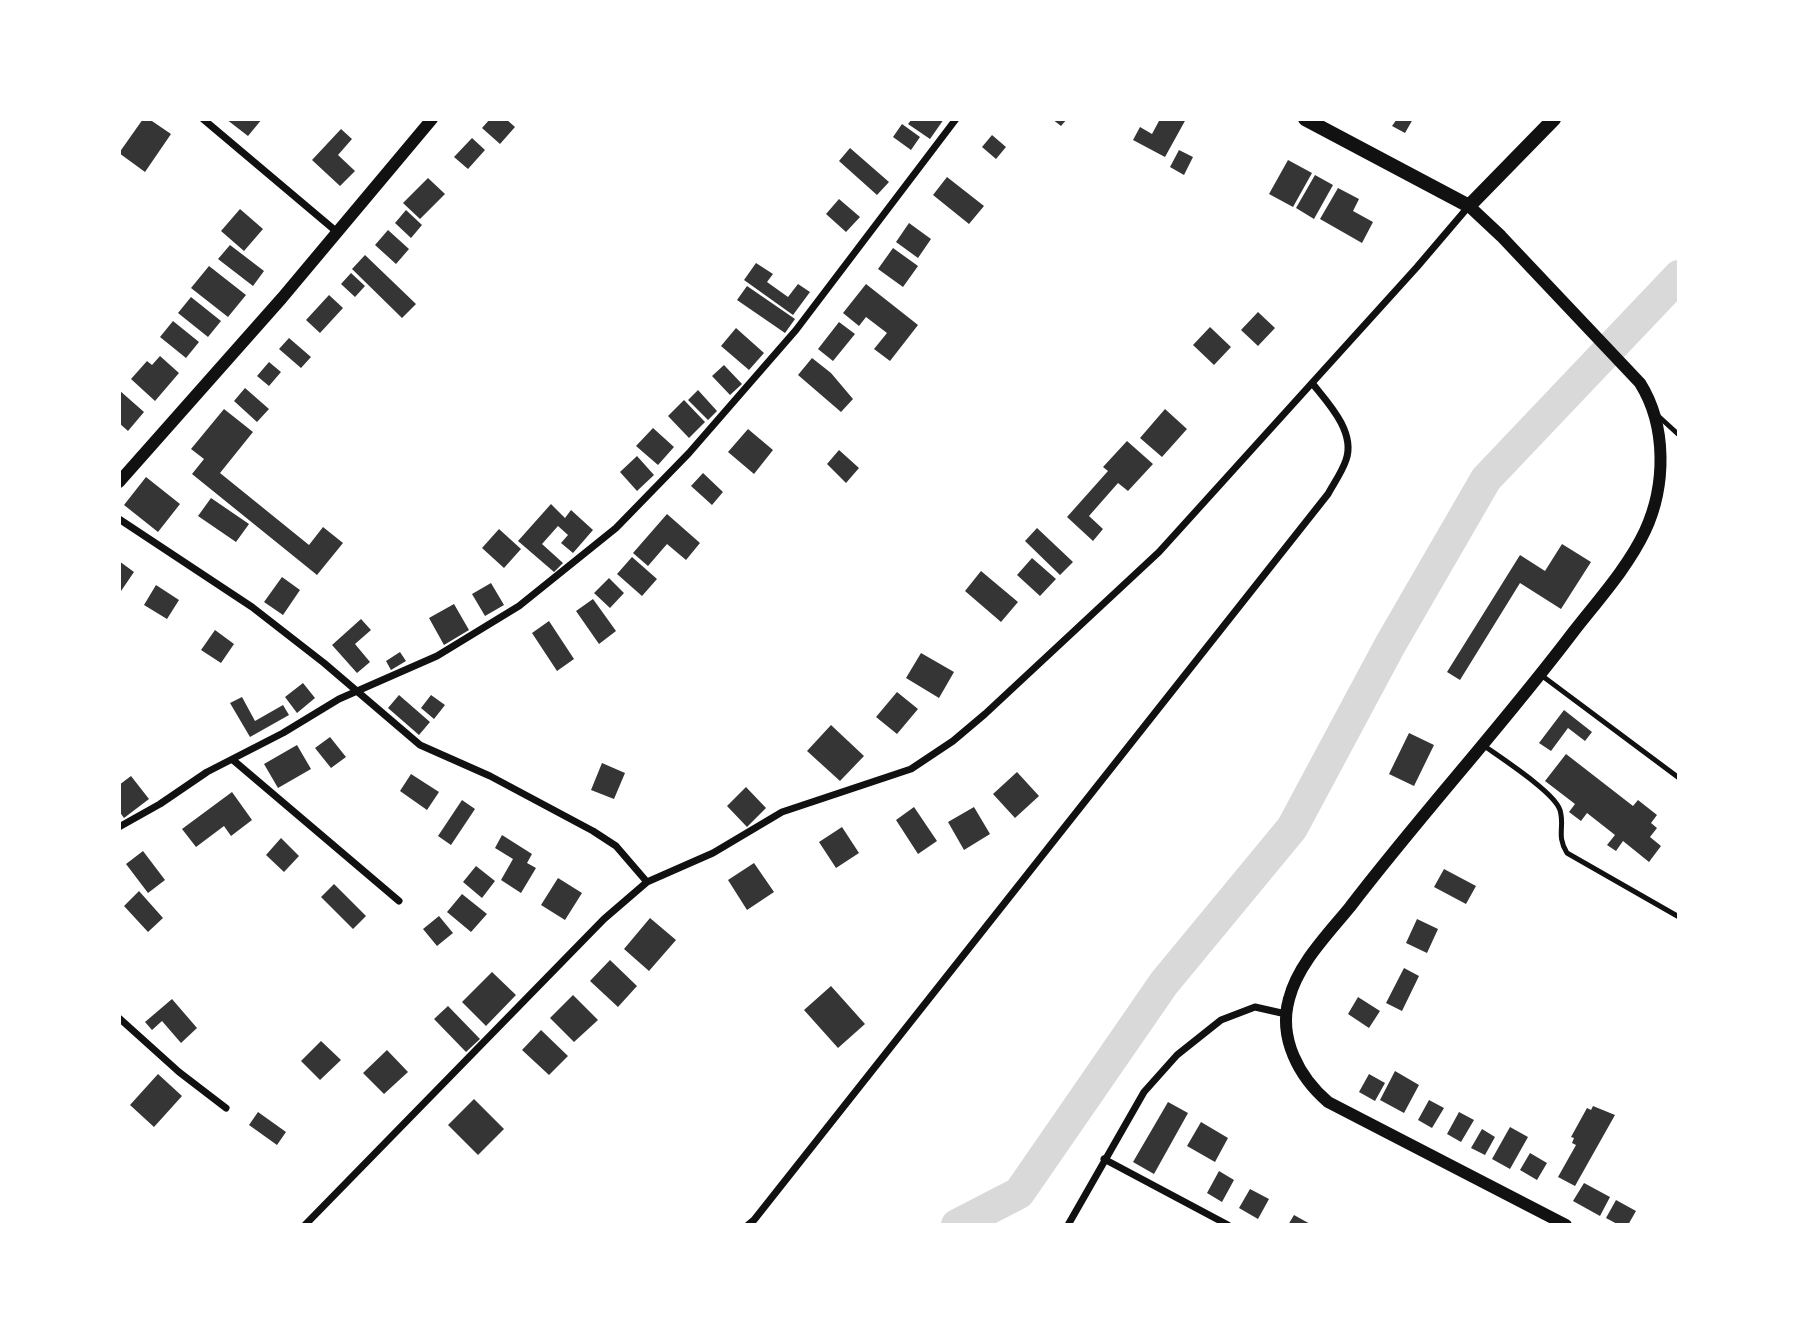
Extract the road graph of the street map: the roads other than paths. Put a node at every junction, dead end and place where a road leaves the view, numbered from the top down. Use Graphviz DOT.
graph roads {
  1 [pos="203,119"];
  2 [pos="432,119"];
  3 [pos="956,119"];
  4 [pos="1305,119"];
  5 [pos="1554,119"];
  6 [pos="1469,206"];
  7 [pos="337,232"];
  8 [pos="1312,383"];
  9 [pos="1654,412"];
  10 [pos="1679,435"];
  11 [pos="119,482"];
  12 [pos="119,519"];
  13 [pos="1541,675"];
  14 [pos="356,690"];
  15 [pos="1483,746"];
  16 [pos="233,760"];
  17 [pos="1679,778"];
  18 [pos="119,827"];
  19 [pos="647,883"];
  20 [pos="399,901"];
  21 [pos="1679,917"];
  22 [pos="1286,1014"];
  23 [pos="119,1018"];
  24 [pos="226,1108"];
  25 [pos="1104,1159"];
  26 [pos="306,1225"];
  27 [pos="748,1225"];
  28 [pos="1068,1225"];
  29 [pos="1228,1225"];
  30 [pos="1566,1225"];
  1 -- 7 [label="street"];
  2 -- 7 [label="street"];
  3 -- 14 [label="street"];
  4 -- 6 [label="main road"];
  5 -- 6 [label="main road"];
  6 -- 8 [label="street"];
  6 -- 9 [label="street"];
  7 -- 11 [label="street"];
  8 -- 19 [label="street"];
  8 -- 27 [label="street"];
  9 -- 10 [label="lane"];
  9 -- 13 [label="street"];
  12 -- 14 [label="street"];
  13 -- 15 [label="street"];
  13 -- 17 [label="lane"];
  14 -- 16 [label="street"];
  14 -- 19 [label="street"];
  15 -- 21 [label="lane"];
  15 -- 22 [label="street"];
  16 -- 18 [label="street"];
  16 -- 20 [label="street"];
  19 -- 26 [label="street"];
  22 -- 25 [label="street"];
  22 -- 30 [label="street"];
  23 -- 24 [label="street"];
  25 -- 28 [label="street"];
  25 -- 29 [label="street"];
}
